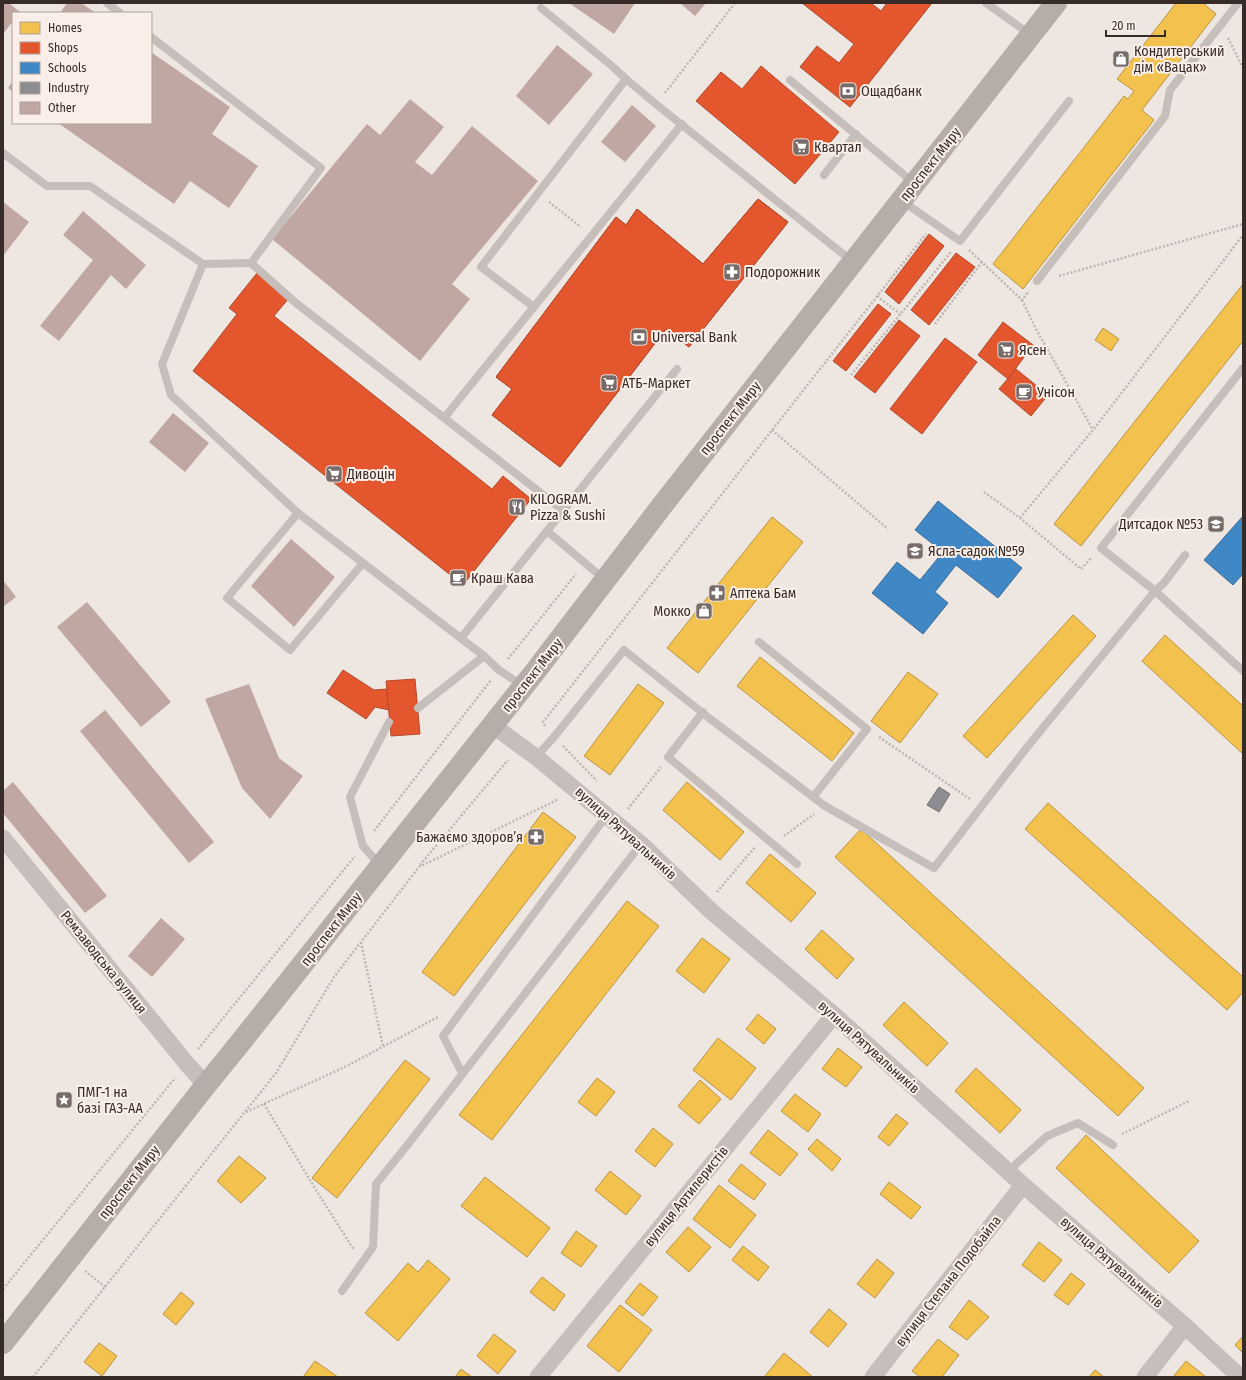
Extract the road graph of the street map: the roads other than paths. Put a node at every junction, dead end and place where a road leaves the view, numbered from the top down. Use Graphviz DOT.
graph roads {
  1 [pos="108,3"];
  2 [pos="986,3"];
  3 [pos="1056,3"];
  4 [pos="1238,3"];
  5 [pos="541,8"];
  6 [pos="119,12"];
  7 [pos="1031,35"];
  8 [pos="152,38"];
  9 [pos="626,80"];
  10 [pos="790,80"];
  11 [pos="1069,101"];
  12 [pos="682,124"];
  13 [pos="856,134"];
  14 [pos="3,153"];
  15 [pos="824,175"];
  16 [pos="908,192"];
  17 [pos="854,262"];
  18 [pos="251,263"];
  19 [pos="203,264"];
  20 [pos="1037,280"];
  21 [pos="534,307"];
  22 [pos="1243,368"];
  23 [pos="677,369"];
  24 [pos="444,418"];
  25 [pos="564,510"];
  26 [pos="298,513"];
  27 [pos="547,531"];
  28 [pos="1185,555"];
  29 [pos="363,563"];
  30 [pos="605,580"];
  31 [pos="1155,591"];
  32 [pos="461,638"];
  33 [pos="759,642"];
  34 [pos="484,656"];
  35 [pos="1243,671"];
  36 [pos="523,686"];
  37 [pos="418,708"];
  38 [pos="703,712"];
  39 [pos="389,722"];
  40 [pos="492,725"];
  41 [pos="536,756"];
  42 [pos="813,797"];
  43 [pos="612,819"];
  44 [pos="3,838"];
  45 [pos="642,844"];
  46 [pos="797,864"];
  47 [pos="381,866"];
  48 [pos="834,1015"];
  49 [pos="462,1073"];
  50 [pos="206,1085"];
  51 [pos="1110,1143"];
  52 [pos="1010,1173"];
  53 [pos="1023,1185"];
  54 [pos="342,1292"];
  55 [pos="1185,1326"];
  56 [pos="3,1343"];
  57 [pos="538,1377"];
  58 [pos="873,1377"];
  59 [pos="1145,1377"];
  60 [pos="1240,1377"];
  1 -- 6 [label="lane"];
  2 -- 7 [label="lane"];
  3 -- 7 [label="main road, проспект Миру"];
  4 -- 20 [label="lane"];
  5 -- 9 [label="lane"];
  7 -- 16 [label="main road, проспект Миру"];
  8 -- 18 [label="lane"];
  9 -- 12 [label="lane"];
  9 -- 21 [label="lane"];
  10 -- 13 [label="lane"];
  11 -- 16 [label="lane"];
  12 -- 17 [label="lane"];
  12 -- 21 [label="lane"];
  13 -- 15 [label="lane"];
  13 -- 16 [label="lane"];
  14 -- 19 [label="lane"];
  16 -- 17 [label="main road, проспект Миру"];
  17 -- 30 [label="main road, проспект Миру"];
  18 -- 19 [label="lane"];
  18 -- 24 [label="lane"];
  19 -- 26 [label="lane"];
  21 -- 24 [label="lane"];
  22 -- 31 [label="lane"];
  23 -- 25 [label="lane"];
  24 -- 25 [label="lane"];
  25 -- 27 [label="lane"];
  26 -- 29 [label="lane"];
  26 -- 29 [label="lane"];
  27 -- 30 [label="lane"];
  27 -- 32 [label="lane"];
  28 -- 31 [label="lane"];
  29 -- 32 [label="lane"];
  30 -- 36 [label="main road, проспект Миру"];
  31 -- 35 [label="lane"];
  31 -- 42 [label="lane"];
  32 -- 34 [label="lane"];
  33 -- 42 [label="lane"];
  34 -- 36 [label="lane"];
  34 -- 37 [label="lane"];
  36 -- 40 [label="main road, проспект Миру"];
  38 -- 41 [label="lane"];
  38 -- 42 [label="lane"];
  38 -- 46 [label="lane"];
  39 -- 47 [label="lane"];
  40 -- 41 [label="street, вулиця Рятувальників"];
  40 -- 47 [label="main road, проспект Миру"];
  41 -- 43 [label="street, вулиця Рятувальників"];
  43 -- 45 [label="street, вулиця Рятувальників"];
  43 -- 49 [label="lane"];
  44 -- 50 [label="street, Ремзаводська вулиця"];
  45 -- 48 [label="street, вулиця Рятувальників"];
  45 -- 49 [label="lane"];
  47 -- 50 [label="main road, проспект Миру"];
  48 -- 52 [label="street, вулиця Рятувальників"];
  48 -- 57 [label="street, вулиця Артилеристів"];
  49 -- 54 [label="lane"];
  50 -- 56 [label="main road, проспект Миру"];
  51 -- 52 [label="lane"];
  52 -- 53 [label="street, вулиця Рятувальників"];
  53 -- 55 [label="street, вулиця Рятувальників"];
  53 -- 58 [label="street, вулиця Степана Подобайла"];
  55 -- 59 [label="street"];
  55 -- 60 [label="street, вулиця Рятувальників"];
}
